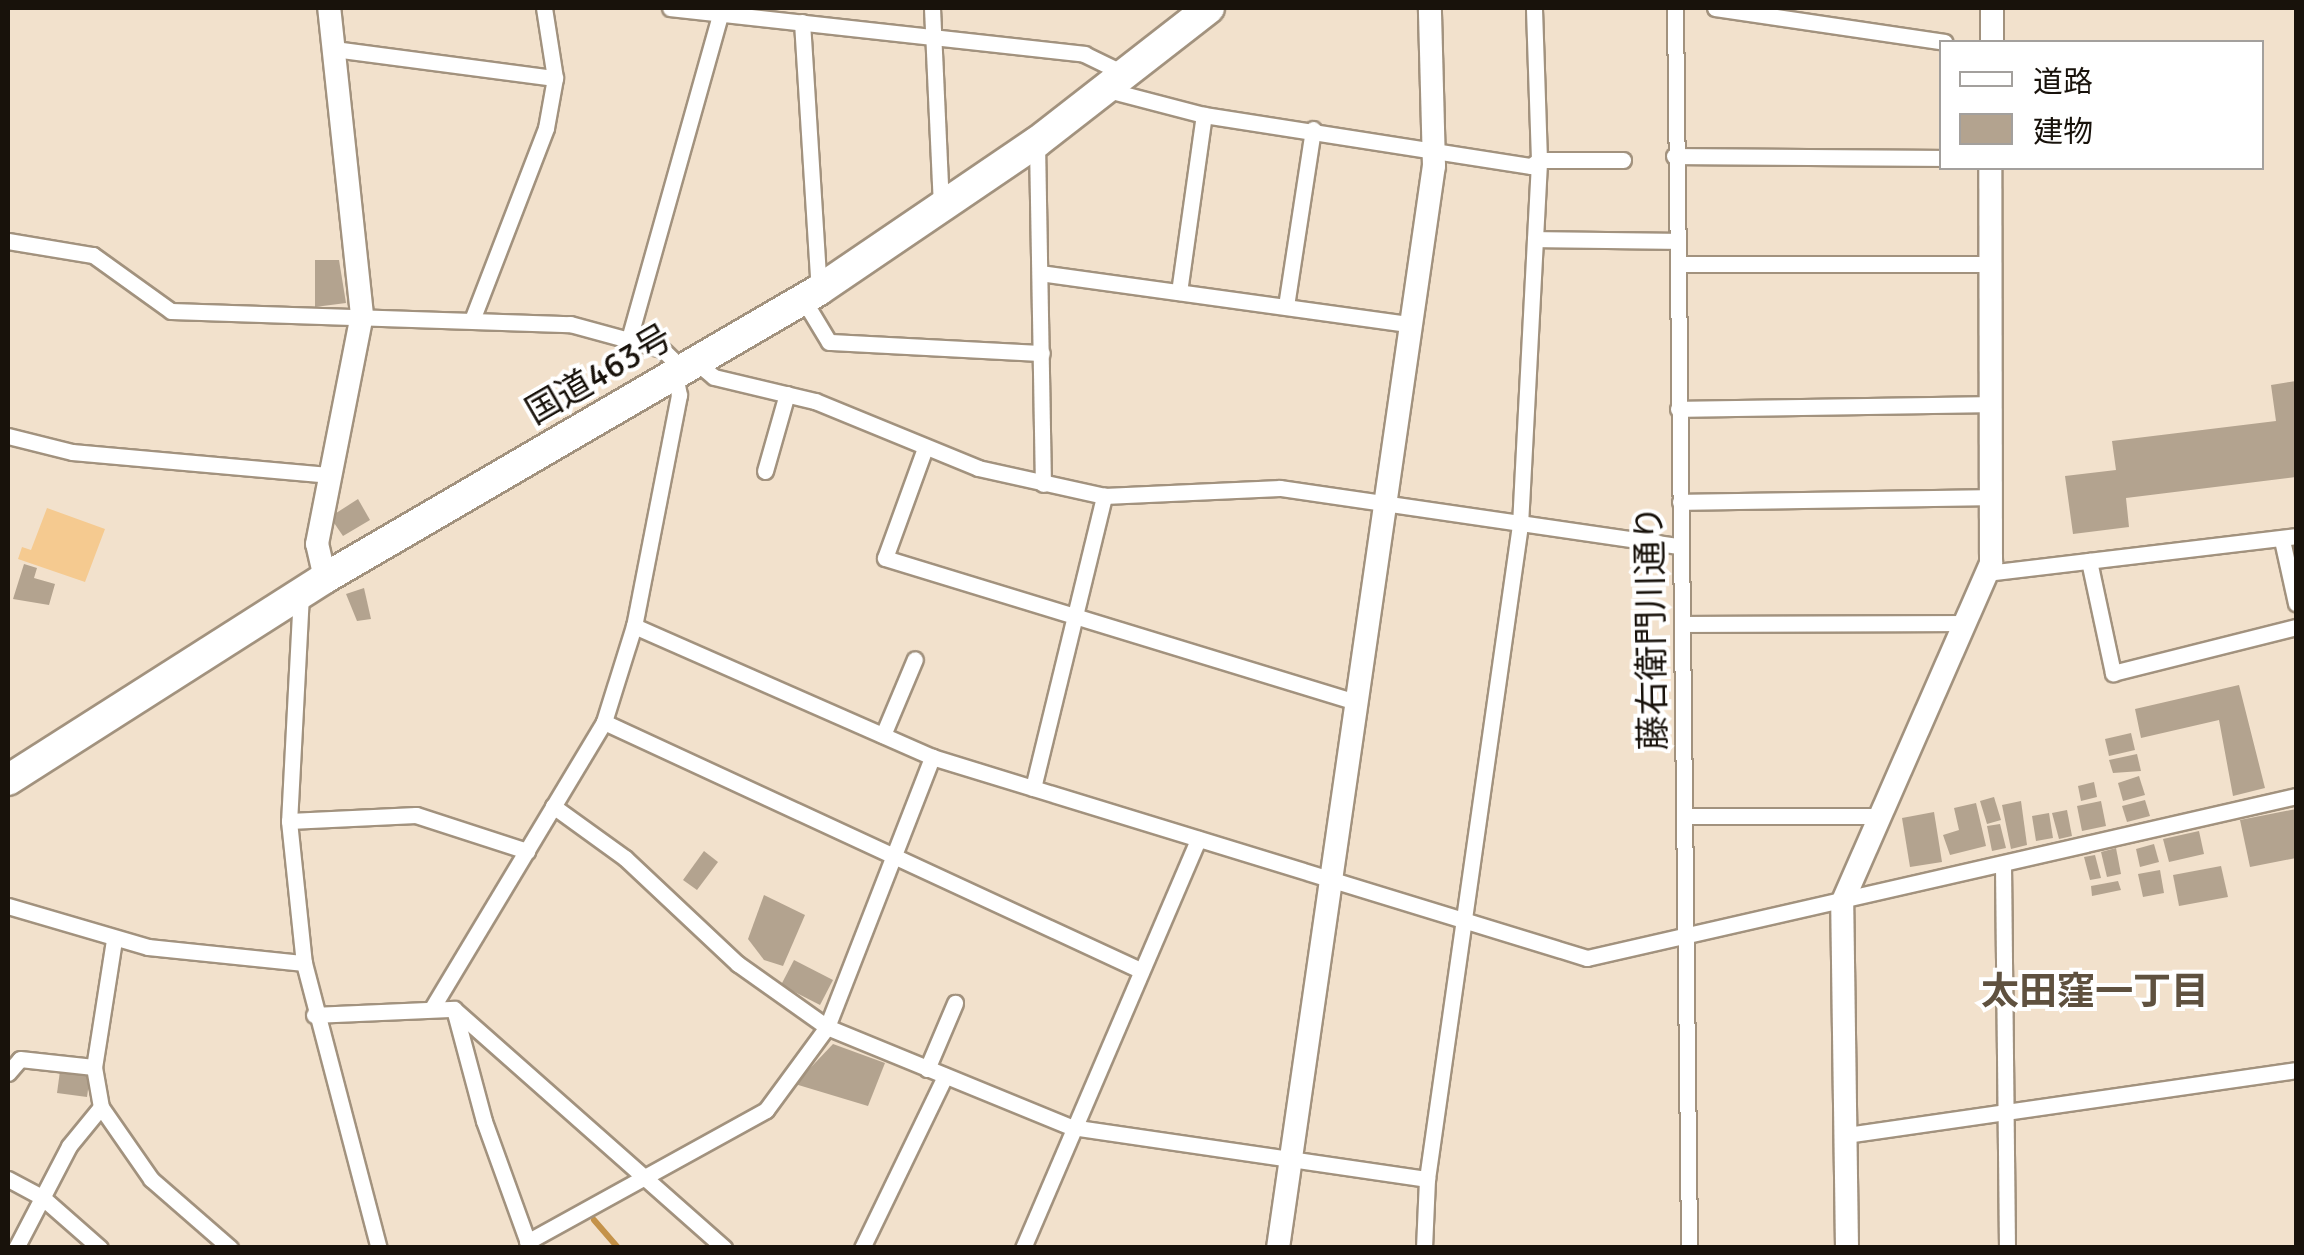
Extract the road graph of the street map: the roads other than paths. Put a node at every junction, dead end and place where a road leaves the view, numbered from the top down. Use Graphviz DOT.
graph roads {
  1 [pos="329,8"];
  2 [pos="544,8"];
  3 [pos="670,8"];
  4 [pos="932,8"];
  5 [pos="1209,8"];
  6 [pos="1430,8"];
  7 [pos="1534,8"];
  8 [pos="1675,8"];
  9 [pos="1716,8"];
  10 [pos="1992,8"];
  11 [pos="721,10"];
  12 [pos="802,22"];
  13 [pos="933,37"];
  14 [pos="1992,40"];
  15 [pos="1939,41"];
  16 [pos="334,48"];
  17 [pos="555,78"];
  18 [pos="1114,81"];
  19 [pos="1204,115"];
  20 [pos="1312,128"];
  21 [pos="1038,142"];
  22 [pos="1435,150"];
  23 [pos="1674,156"];
  24 [pos="1939,158"];
  25 [pos="1539,160"];
  26 [pos="1623,160"];
  27 [pos="1990,170"];
  28 [pos="941,210"];
  29 [pos="1535,238"];
  30 [pos="8,241"];
  31 [pos="1677,241"];
  32 [pos="1678,264"];
  33 [pos="1990,264"];
  34 [pos="1040,273"];
  35 [pos="1179,292"];
  36 [pos="810,294"];
  37 [pos="1286,306"];
  38 [pos="362,315"];
  39 [pos="472,320"];
  40 [pos="1409,324"];
  41 [pos="629,339"];
  42 [pos="1042,353"];
  43 [pos="687,368"];
  44 [pos="788,394"];
  45 [pos="1990,404"];
  46 [pos="1678,409"];
  47 [pos="8,436"];
  48 [pos="925,448"];
  49 [pos="765,471"];
  50 [pos="331,475"];
  51 [pos="1043,484"];
  52 [pos="1104,496"];
  53 [pos="1991,498"];
  54 [pos="1680,502"];
  55 [pos="1382,504"];
  56 [pos="1520,525"];
  57 [pos="2290,538"];
  58 [pos="1680,546"];
  59 [pos="2089,560"];
  60 [pos="1987,573"];
  61 [pos="313,586"];
  62 [pos="2296,603"];
  63 [pos="1075,616"];
  64 [pos="1965,623"];
  65 [pos="1683,624"];
  66 [pos="634,626"];
  67 [pos="2296,627"];
  68 [pos="916,659"];
  69 [pos="1356,702"];
  70 [pos="604,722"];
  71 [pos="883,735"];
  72 [pos="932,756"];
  73 [pos="8,780"];
  74 [pos="1033,788"];
  75 [pos="2296,796"];
  76 [pos="553,806"];
  77 [pos="1685,816"];
  78 [pos="1880,816"];
  79 [pos="289,822"];
  80 [pos="1198,839"];
  81 [pos="526,851"];
  82 [pos="893,858"];
  83 [pos="2004,865"];
  84 [pos="1331,880"];
  85 [pos="1842,904"];
  86 [pos="8,906"];
  87 [pos="1463,920"];
  88 [pos="1685,937"];
  89 [pos="114,940"];
  90 [pos="304,964"];
  91 [pos="1140,970"];
  92 [pos="954,1003"];
  93 [pos="432,1008"];
  94 [pos="454,1009"];
  95 [pos="314,1015"];
  96 [pos="827,1027"];
  97 [pos="94,1066"];
  98 [pos="928,1068"];
  99 [pos="2296,1070"];
  100 [pos="8,1073"];
  101 [pos="945,1076"];
  102 [pos="101,1107"];
  103 [pos="2006,1115"];
  104 [pos="1071,1128"];
  105 [pos="1846,1135"];
  106 [pos="1290,1156"];
  107 [pos="643,1177"];
  108 [pos="8,1179"];
  109 [pos="1426,1179"];
  110 [pos="43,1198"];
  111 [pos="528,1245"];
  112 [pos="16,1248"];
  113 [pos="100,1248"];
  114 [pos="230,1248"];
  115 [pos="378,1248"];
  116 [pos="724,1248"];
  117 [pos="862,1248"];
  118 [pos="1022,1248"];
  119 [pos="1278,1248"];
  120 [pos="1424,1248"];
  121 [pos="1690,1248"];
  122 [pos="1847,1248"];
  123 [pos="2007,1248"];
  1 -- 16 [label="street"];
  2 -- 17 [label="street"];
  3 -- 11 [label="street"];
  4 -- 13 [label="street"];
  5 -- 18 [label="highway, 国道463号"];
  6 -- 22 [label="street"];
  7 -- 25 [label="street"];
  8 -- 23 [label="street, 藤右衛門川通り"];
  9 -- 15 [label="street"];
  10 -- 14 [label="street"];
  11 -- 12 [label="street"];
  11 -- 41 [label="street"];
  12 -- 13 [label="street"];
  12 -- 36 [label="street"];
  13 -- 18 [label="street"];
  13 -- 28 [label="street"];
  16 -- 17 [label="street"];
  16 -- 38 [label="street"];
  17 -- 39 [label="street"];
  18 -- 19 [label="street"];
  18 -- 21 [label="highway, 国道463号"];
  19 -- 20 [label="street"];
  19 -- 35 [label="street"];
  20 -- 22 [label="street"];
  20 -- 37 [label="street"];
  21 -- 28 [label="highway, 国道463号"];
  21 -- 34 [label="street"];
  22 -- 25 [label="street"];
  22 -- 40 [label="street"];
  23 -- 24 [label="street"];
  23 -- 31 [label="street, 藤右衛門川通り"];
  25 -- 26 [label="street"];
  25 -- 29 [label="street"];
  27 -- 33 [label="street"];
  28 -- 36 [label="highway, 国道463号"];
  29 -- 31 [label="street"];
  29 -- 56 [label="street"];
  30 -- 38 [label="street"];
  31 -- 32 [label="street, 藤右衛門川通り"];
  32 -- 33 [label="street"];
  32 -- 46 [label="street, 藤右衛門川通り"];
  33 -- 45 [label="street"];
  34 -- 35 [label="street"];
  34 -- 42 [label="street"];
  35 -- 37 [label="street"];
  36 -- 42 [label="street"];
  36 -- 43 [label="highway, 国道463号"];
  37 -- 40 [label="street"];
  38 -- 39 [label="street"];
  38 -- 50 [label="street"];
  39 -- 41 [label="street"];
  40 -- 55 [label="street"];
  41 -- 43 [label="street"];
  42 -- 51 [label="street"];
  43 -- 44 [label="street"];
  43 -- 61 [label="highway, 国道463号"];
  43 -- 66 [label="street"];
  44 -- 48 [label="street"];
  44 -- 49 [label="street"];
  45 -- 46 [label="street"];
  45 -- 53 [label="street"];
  46 -- 54 [label="street, 藤右衛門川通り"];
  47 -- 50 [label="street"];
  48 -- 51 [label="street"];
  48 -- 63 [label="street"];
  50 -- 61 [label="street"];
  51 -- 52 [label="street"];
  52 -- 55 [label="street"];
  52 -- 63 [label="street"];
  53 -- 54 [label="street"];
  53 -- 60 [label="street"];
  54 -- 58 [label="street, 藤右衛門川通り"];
  55 -- 56 [label="street"];
  55 -- 69 [label="street"];
  56 -- 58 [label="street"];
  56 -- 87 [label="street"];
  57 -- 59 [label="street"];
  57 -- 62 [label="street"];
  58 -- 65 [label="street, 藤右衛門川通り"];
  59 -- 60 [label="street"];
  59 -- 67 [label="street"];
  60 -- 64 [label="street"];
  61 -- 73 [label="highway, 国道463号"];
  61 -- 79 [label="street"];
  63 -- 69 [label="street"];
  63 -- 74 [label="street"];
  64 -- 65 [label="street"];
  64 -- 78 [label="street"];
  65 -- 77 [label="street, 藤右衛門川通り"];
  66 -- 70 [label="street"];
  66 -- 71 [label="street"];
  68 -- 71 [label="street"];
  69 -- 84 [label="street"];
  70 -- 76 [label="street"];
  70 -- 82 [label="street"];
  71 -- 72 [label="street"];
  72 -- 74 [label="street"];
  72 -- 82 [label="street"];
  74 -- 80 [label="street"];
  75 -- 83 [label="street"];
  76 -- 81 [label="street"];
  76 -- 96 [label="street"];
  77 -- 78 [label="street"];
  77 -- 88 [label="street, 藤右衛門川通り"];
  78 -- 85 [label="street"];
  79 -- 81 [label="street"];
  79 -- 90 [label="street"];
  80 -- 84 [label="street"];
  80 -- 91 [label="street"];
  81 -- 93 [label="street"];
  82 -- 91 [label="street"];
  82 -- 96 [label="street"];
  83 -- 85 [label="street"];
  83 -- 103 [label="street"];
  84 -- 87 [label="street"];
  84 -- 106 [label="street"];
  85 -- 88 [label="street"];
  85 -- 105 [label="street"];
  86 -- 89 [label="street"];
  87 -- 88 [label="street"];
  87 -- 109 [label="street"];
  88 -- 121 [label="street, 藤右衛門川通り"];
  89 -- 90 [label="street"];
  89 -- 97 [label="street"];
  90 -- 95 [label="street"];
  91 -- 104 [label="street"];
  92 -- 98 [label="street"];
  93 -- 94 [label="street"];
  93 -- 95 [label="street"];
  94 -- 107 [label="street"];
  94 -- 111 [label="street"];
  95 -- 115 [label="street"];
  96 -- 98 [label="street"];
  96 -- 107 [label="street"];
  97 -- 100 [label="street"];
  97 -- 102 [label="street"];
  98 -- 101 [label="street"];
  99 -- 103 [label="street"];
  101 -- 104 [label="street"];
  101 -- 117 [label="street"];
  102 -- 110 [label="street"];
  102 -- 114 [label="street"];
  103 -- 105 [label="street"];
  103 -- 123 [label="street"];
  104 -- 106 [label="street"];
  104 -- 118 [label="street"];
  105 -- 122 [label="street"];
  106 -- 109 [label="street"];
  106 -- 119 [label="street"];
  107 -- 111 [label="street"];
  107 -- 116 [label="street"];
  108 -- 110 [label="street"];
  109 -- 120 [label="street"];
  110 -- 112 [label="street"];
  110 -- 113 [label="street"];
}
